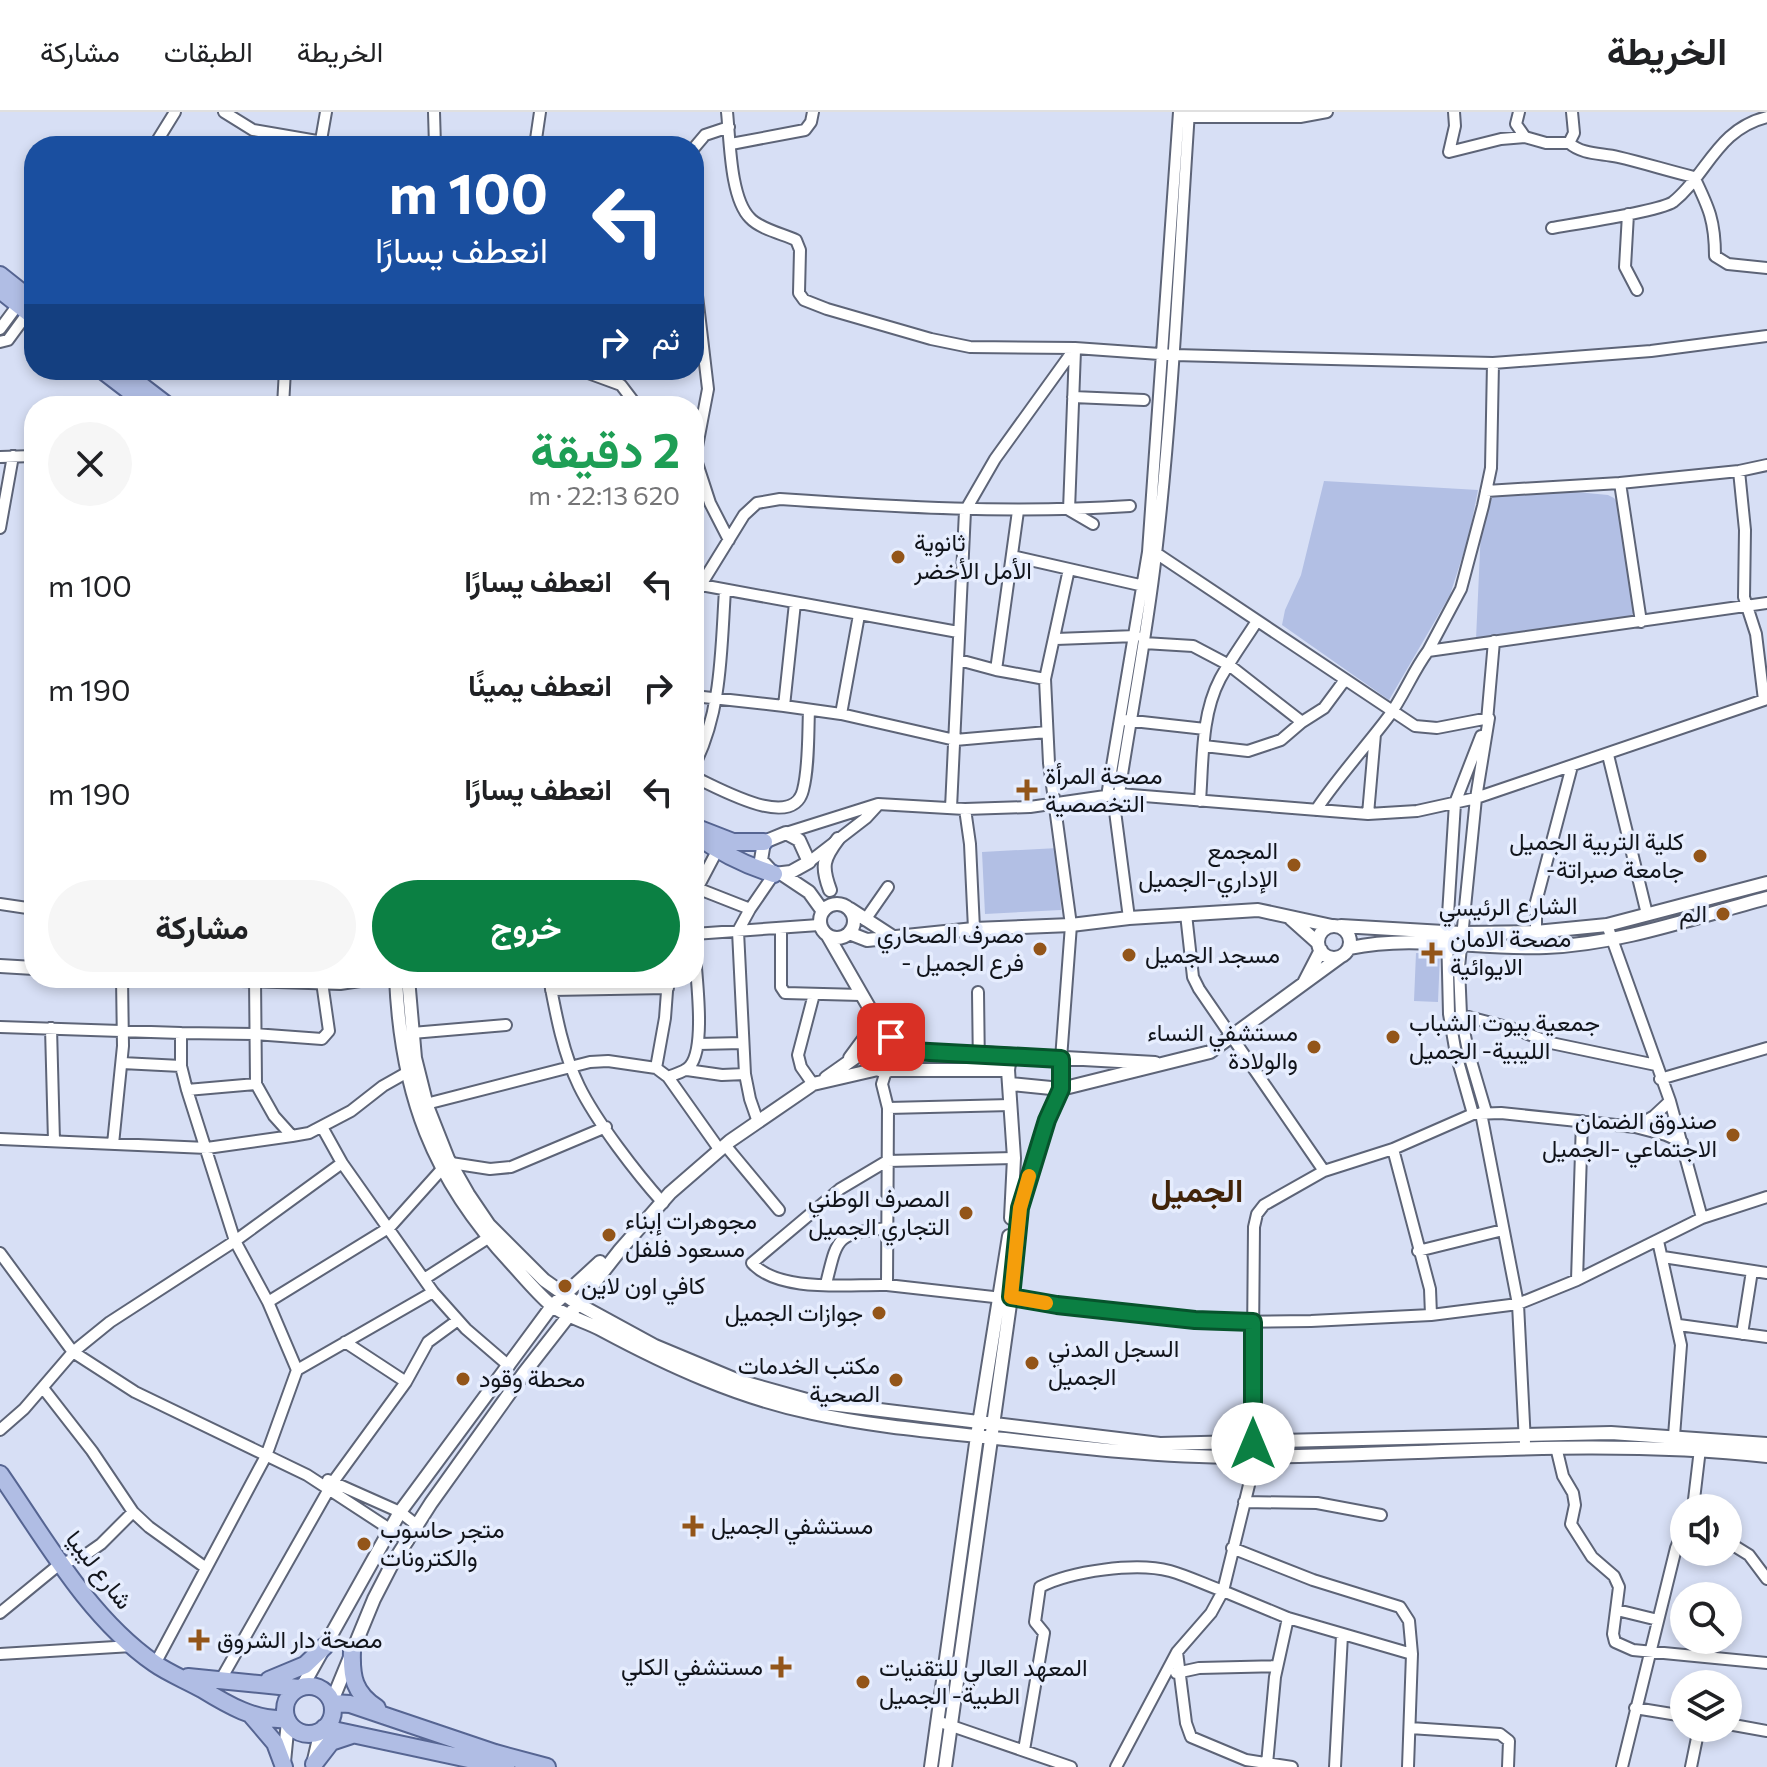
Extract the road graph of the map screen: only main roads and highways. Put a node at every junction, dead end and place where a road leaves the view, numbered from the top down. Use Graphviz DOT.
graph roads {
  1 [pos="0,275"];
  2 [pos="0,290"];
  3 [pos="24,298"];
  4 [pos="24,301"];
  5 [pos="115,380"];
  6 [pos="134,380"];
  7 [pos="136,396"];
  8 [pos="155,396"];
  9 [pos="704,830"];
  10 [pos="704,841"];
  11 [pos="764,842"];
  12 [pos="778,874"];
  13 [pos="0,1474"];
  14 [pos="325,1646"];
  15 [pos="352,1651"];
  16 [pos="178,1675"];
  17 [pos="253,1683"];
  18 [pos="300,1687"];
  19 [pos="332,1702"];
  20 [pos="251,1715"];
  21 [pos="395,1719"];
  22 [pos="287,1720"];
  23 [pos="323,1729"];
  24 [pos="357,1735"];
  25 [pos="313,1765"];
  26 [pos="284,1767"];
  27 [pos="506,1767"];
  28 [pos="547,1767"];
  1 -- 3 [label="main road"];
  2 -- 4 [label="main road"];
  5 -- 7 [label="main road"];
  6 -- 8 [label="main road"];
  9 -- 11 [label="main road"];
  10 -- 12 [label="main road"];
  13 -- 16 [label="main road, شارع ليبيا"];
  14 -- 17 [label="main road"];
  15 -- 21 [label="main road"];
  16 -- 17 [label="main road"];
  16 -- 20 [label="main road"];
  17 -- 18 [label="main road"];
  18 -- 19 [label="main road"];
  18 -- 22 [label="main road"];
  19 -- 21 [label="main road"];
  19 -- 23 [label="main road"];
  20 -- 22 [label="main road"];
  20 -- 26 [label="main road"];
  21 -- 28 [label="main road"];
  22 -- 23 [label="main road"];
  23 -- 24 [label="main road"];
  24 -- 25 [label="main road"];
  24 -- 27 [label="main road"];
}
